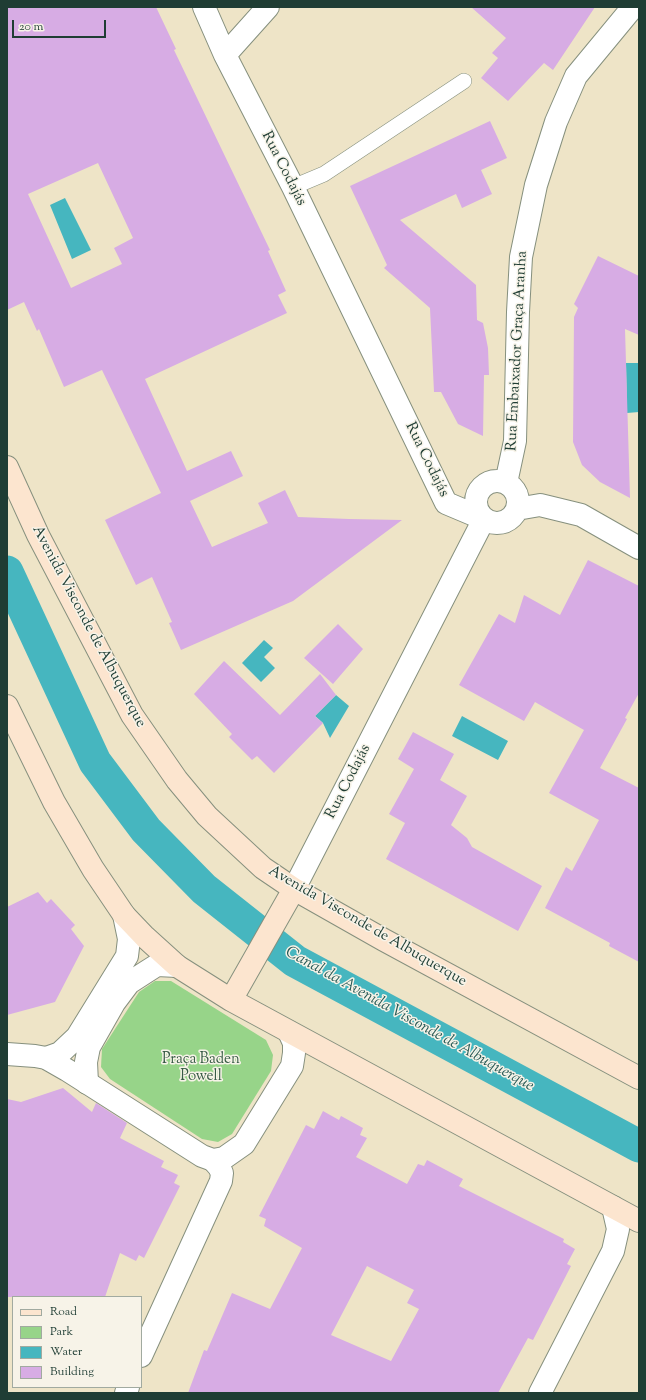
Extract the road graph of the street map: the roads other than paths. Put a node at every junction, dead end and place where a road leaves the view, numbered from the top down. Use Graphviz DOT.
graph roads {
  1 [pos="204,7"];
  2 [pos="268,7"];
  3 [pos="633,7"];
  4 [pos="225,55"];
  5 [pos="464,81"];
  6 [pos="293,187"];
  7 [pos="7,467"];
  8 [pos="506,483"];
  9 [pos="517,509"];
  10 [pos="484,519"];
  11 [pos="639,548"];
  12 [pos="7,706"];
  13 [pos="294,889"];
  14 [pos="124,915"];
  15 [pos="177,966"];
  16 [pos="231,1000"];
  17 [pos="289,1032"];
  18 [pos="7,1054"];
  19 [pos="46,1058"];
  20 [pos="639,1078"];
  21 [pos="87,1083"];
  22 [pos="214,1160"];
  23 [pos="613,1207"];
  24 [pos="639,1221"];
  25 [pos="142,1354"];
  26 [pos="540,1393"];
  1 -- 4 [label="street, Rua Codajás"];
  2 -- 4 [label="street"];
  3 -- 8 [label="street, Rua Embaixador Graça Aranha"];
  4 -- 6 [label="street, Rua Codajás"];
  5 -- 6 [label="lane"];
  6 -- 10 [label="street, Rua Codajás"];
  7 -- 13 [label="main road, Avenida Visconde de Albuquerque"];
  8 -- 9 [label="street"];
  8 -- 10 [label="street"];
  9 -- 10 [label="street"];
  9 -- 11 [label="street"];
  10 -- 13 [label="street, Rua Codajás"];
  12 -- 14 [label="main road"];
  13 -- 16 [label="main road"];
  13 -- 20 [label="main road, Avenida Visconde de Albuquerque"];
  14 -- 15 [label="main road"];
  14 -- 19 [label="street"];
  15 -- 16 [label="main road"];
  15 -- 21 [label="street"];
  16 -- 17 [label="main road"];
  17 -- 22 [label="street"];
  17 -- 23 [label="main road"];
  18 -- 19 [label="street"];
  19 -- 21 [label="street"];
  21 -- 22 [label="street"];
  22 -- 25 [label="street"];
  23 -- 24 [label="main road"];
  23 -- 26 [label="street"];
}
